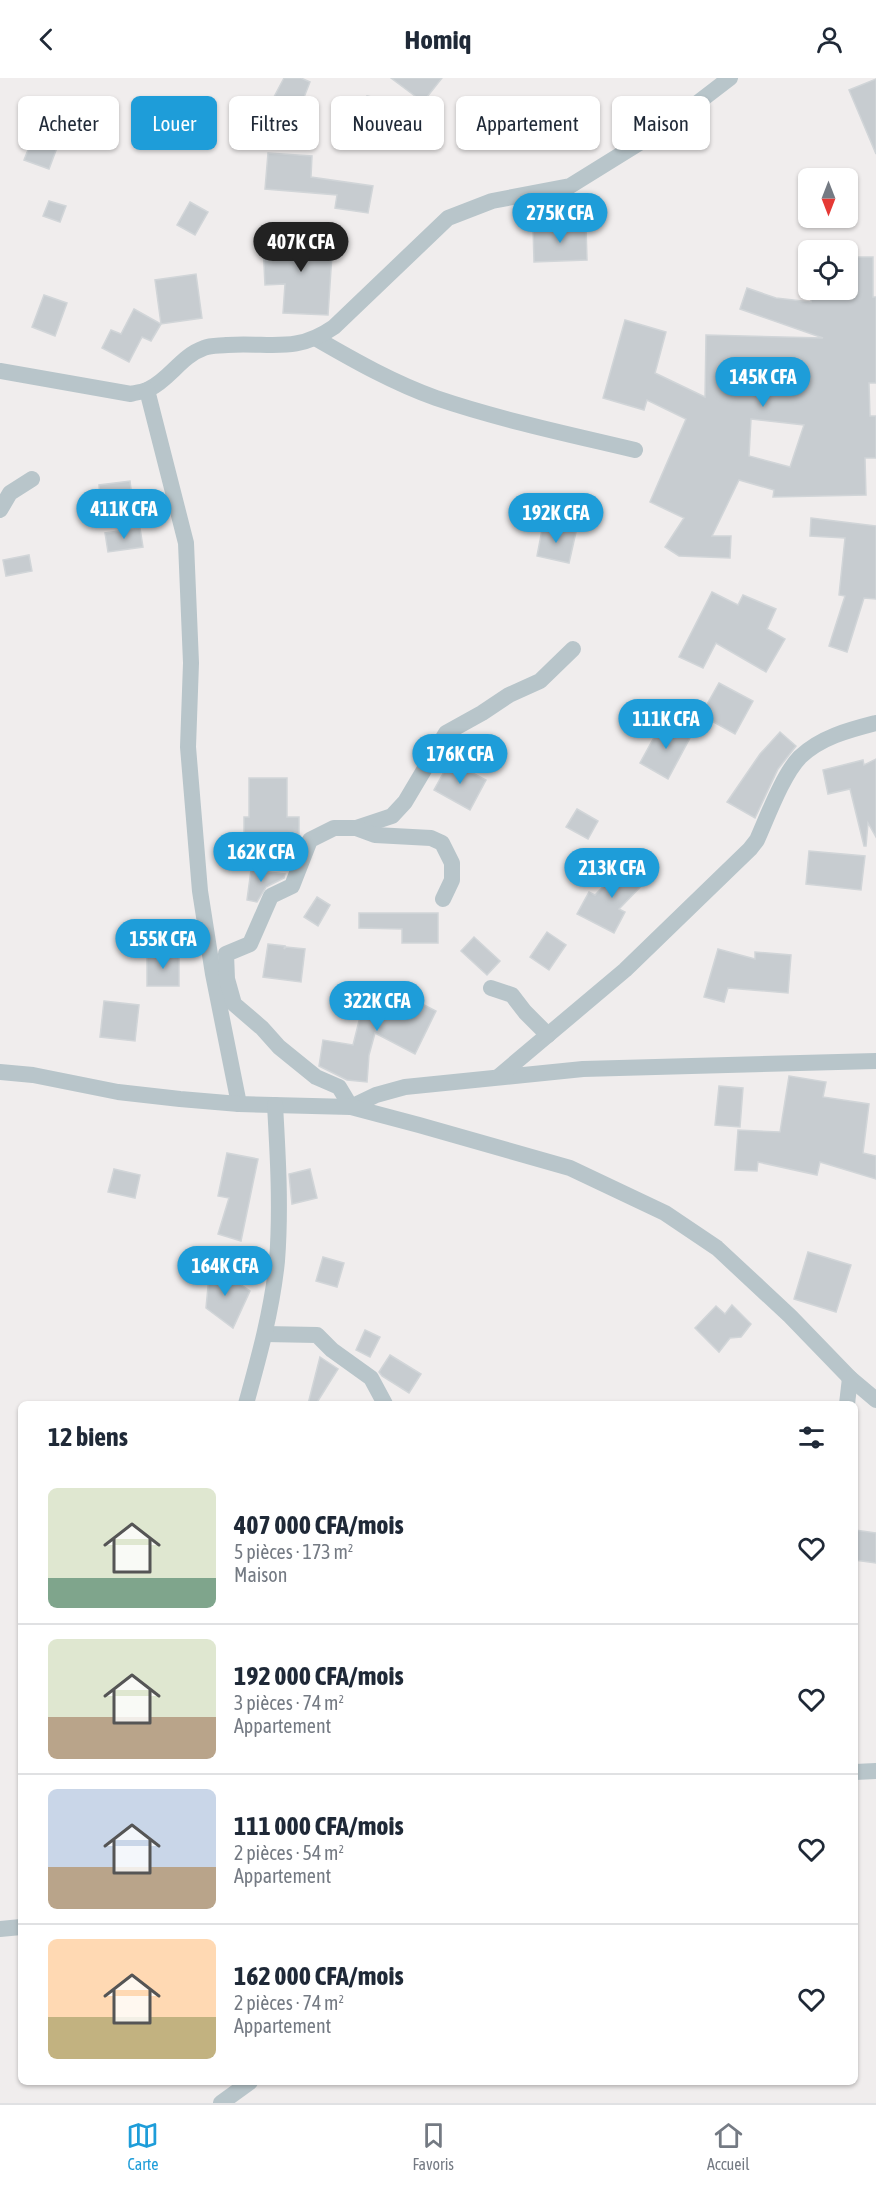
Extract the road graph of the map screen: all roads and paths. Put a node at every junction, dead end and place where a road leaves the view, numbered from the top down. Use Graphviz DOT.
graph roads {
  1 [pos="730,78"];
  2 [pos="317,339"];
  3 [pos="0,371"];
  4 [pos="147,390"];
  5 [pos="635,450"];
  6 [pos="32,479"];
  7 [pos="0,510"];
  8 [pos="573,649"];
  9 [pos="876,723"];
  10 [pos="356,828"];
  11 [pos="443,899"];
  12 [pos="490,988"];
  13 [pos="548,1035"];
  14 [pos="876,1061"];
  15 [pos="0,1072"];
  16 [pos="498,1077"];
  17 [pos="239,1104"];
  18 [pos="275,1105"];
  19 [pos="351,1107"];
  20 [pos="265,1334"];
  21 [pos="850,1378"];
  22 [pos="876,1400"];
  23 [pos="247,1401"];
  24 [pos="384,1401"];
  25 [pos="847,1401"];
  26 [pos="876,1771"];
  27 [pos="858,1772"];
  28 [pos="18,1927"];
  29 [pos="0,1929"];
  30 [pos="246,2085"];
  31 [pos="221,2103"];
  1 -- 2 [label="street"];
  2 -- 4 [label="street"];
  2 -- 5 [label="street"];
  3 -- 4 [label="street"];
  4 -- 17 [label="street"];
  6 -- 7 [label="street"];
  8 -- 10 [label="street"];
  9 -- 13 [label="street"];
  10 -- 11 [label="street"];
  10 -- 19 [label="street"];
  12 -- 13 [label="street"];
  13 -- 16 [label="street"];
  14 -- 16 [label="street"];
  15 -- 17 [label="street"];
  16 -- 19 [label="street"];
  17 -- 18 [label="street"];
  18 -- 19 [label="street"];
  18 -- 20 [label="street"];
  19 -- 21 [label="street"];
  20 -- 23 [label="street"];
  20 -- 24 [label="street"];
  21 -- 22 [label="street"];
  21 -- 25 [label="street"];
  26 -- 27 [label="street"];
  28 -- 29 [label="street"];
  30 -- 31 [label="street"];
}
